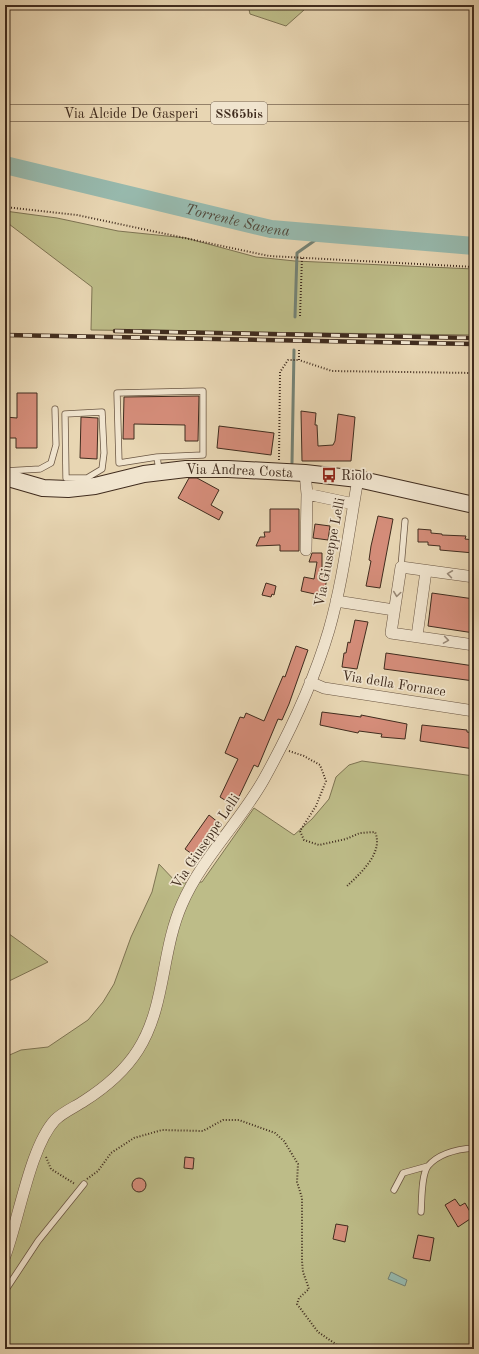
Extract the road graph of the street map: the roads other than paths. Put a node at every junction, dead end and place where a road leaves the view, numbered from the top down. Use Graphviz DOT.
graph roads {
  1 [pos="5,113"];
  2 [pos="474,113"];
  3 [pos="55,410"];
  4 [pos="158,465"];
  5 [pos="5,471"];
  6 [pos="305,473"];
  7 [pos="5,477"];
  8 [pos="358,479"];
  9 [pos="89,482"];
  10 [pos="307,494"];
  11 [pos="354,504"];
  12 [pos="474,505"];
  13 [pos="405,521"];
  14 [pos="306,550"];
  15 [pos="401,567"];
  16 [pos="426,571"];
  17 [pos="474,577"];
  18 [pos="336,601"];
  19 [pos="394,610"];
  20 [pos="417,636"];
  21 [pos="474,645"];
  22 [pos="310,682"];
  23 [pos="474,711"];
  24 [pos="474,1148"];
  25 [pos="428,1166"];
  26 [pos="84,1183"];
  27 [pos="394,1190"];
  28 [pos="421,1212"];
  29 [pos="5,1256"];
  30 [pos="5,1291"];
  1 -- 2 [label="main road, Via Alcide De Gasperi / SS65bis"];
  3 -- 5 [label="lane"];
  4 -- 4 [label="lane"];
  4 -- 6 [label="main road, Via Andrea Costa"];
  4 -- 9 [label="main road, Via Andrea Costa"];
  6 -- 8 [label="main road, Via Andrea Costa"];
  6 -- 10 [label="street"];
  7 -- 9 [label="main road, Via Andrea Costa"];
  8 -- 11 [label="street, Via Giuseppe Lelli"];
  8 -- 12 [label="main road, Via Andrea Costa"];
  9 -- 9 [label="lane"];
  10 -- 11 [label="street"];
  10 -- 14 [label="street"];
  11 -- 18 [label="street, Via Giuseppe Lelli"];
  13 -- 15 [label="lane"];
  15 -- 16 [label="street"];
  15 -- 19 [label="street, one-way"];
  17 -- 16 [label="street, one-way"];
  16 -- 20 [label="street"];
  18 -- 19 [label="street"];
  18 -- 22 [label="street, Via Giuseppe Lelli"];
  19 -- 20 [label="street"];
  20 -- 21 [label="street, one-way"];
  22 -- 23 [label="street, Via della Fornace"];
  22 -- 29 [label="street, Via Giuseppe Lelli"];
  24 -- 25 [label="lane"];
  25 -- 27 [label="lane"];
  25 -- 28 [label="lane"];
  26 -- 30 [label="lane"];
}
